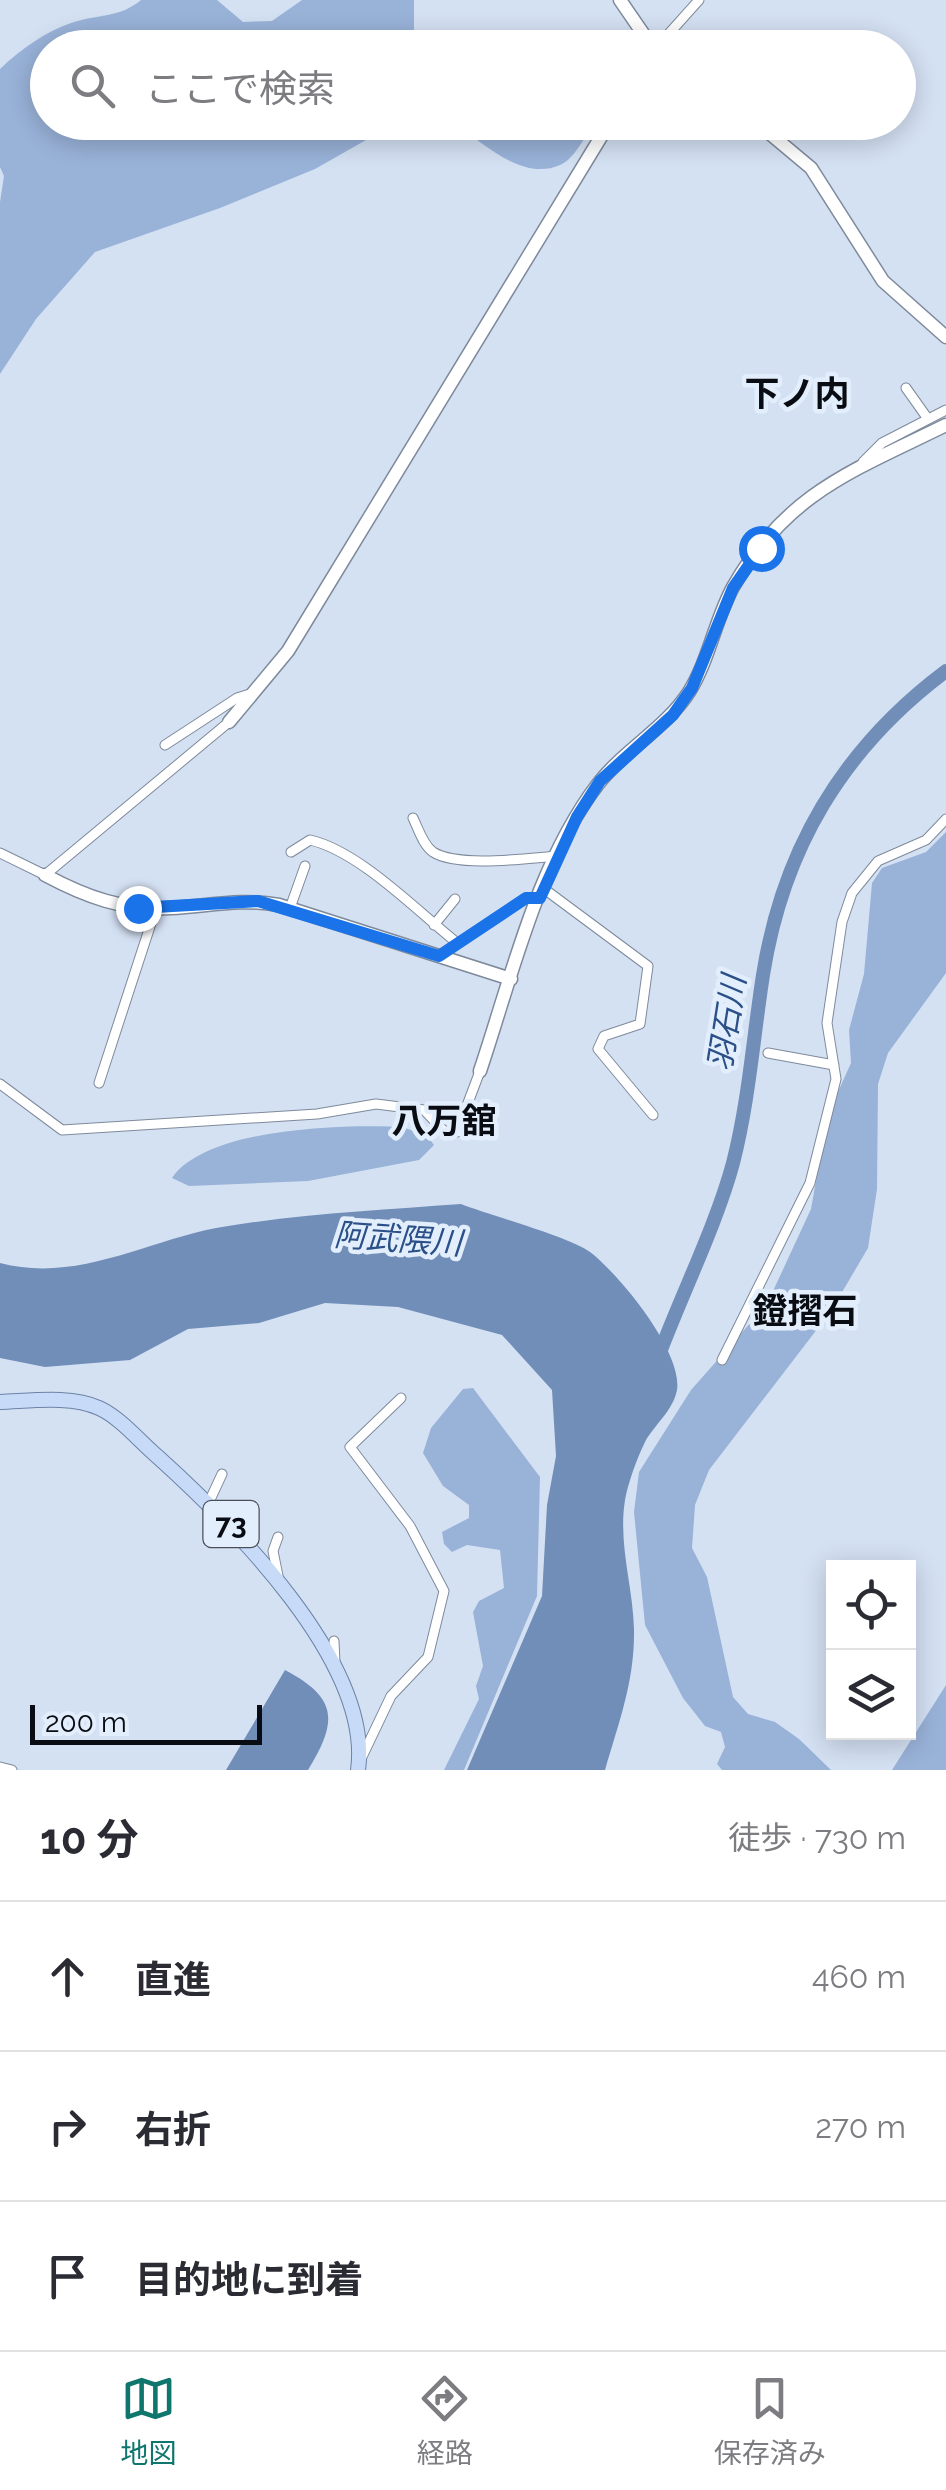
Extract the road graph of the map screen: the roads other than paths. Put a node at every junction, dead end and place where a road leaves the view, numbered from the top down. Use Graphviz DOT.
graph roads {
  1 [pos="620,0"];
  2 [pos="699,0"];
  3 [pos="641,30"];
  4 [pos="671,30"];
  5 [pos="599,140"];
  6 [pos="778,140"];
  7 [pos="946,337"];
  8 [pos="906,388"];
  9 [pos="946,410"];
  10 [pos="935,424"];
  11 [pos="256,693"];
  12 [pos="229,722"];
  13 [pos="166,745"];
  14 [pos="413,818"];
  15 [pos="946,820"];
  16 [pos="0,852"];
  17 [pos="291,852"];
  18 [pos="558,856"];
  19 [pos="304,866"];
  20 [pos="45,875"];
  21 [pos="542,893"];
  22 [pos="455,899"];
  23 [pos="156,908"];
  24 [pos="290,908"];
  25 [pos="434,925"];
  26 [pos="456,942"];
  27 [pos="439,956"];
  28 [pos="511,979"];
  29 [pos="768,1053"];
  30 [pos="834,1066"];
  31 [pos="480,1071"];
  32 [pos="99,1083"];
  33 [pos="0,1084"];
  34 [pos="654,1115"];
  35 [pos="722,1360"];
  36 [pos="401,1398"];
  37 [pos="0,1402"];
  38 [pos="222,1474"];
  39 [pos="209,1502"];
  40 [pos="278,1537"];
  41 [pos="278,1587"];
  42 [pos="334,1641"];
  43 [pos="335,1666"];
  44 [pos="359,1765"];
  45 [pos="0,1767"];
  46 [pos="12,1770"];
  1 -- 3 [label="street"];
  2 -- 4 [label="street"];
  5 -- 11 [label="street"];
  6 -- 7 [label="street"];
  8 -- 10 [label="street"];
  9 -- 10 [label="street"];
  10 -- 18 [label="street"];
  11 -- 12 [label="street"];
  11 -- 13 [label="street"];
  12 -- 20 [label="street"];
  14 -- 18 [label="street"];
  15 -- 30 [label="street"];
  16 -- 20 [label="street"];
  17 -- 25 [label="street"];
  18 -- 21 [label="street"];
  19 -- 24 [label="street"];
  20 -- 23 [label="street"];
  21 -- 26 [label="street"];
  21 -- 28 [label="street"];
  21 -- 34 [label="street"];
  22 -- 25 [label="street"];
  23 -- 24 [label="street"];
  23 -- 32 [label="street"];
  24 -- 27 [label="street"];
  25 -- 26 [label="street"];
  26 -- 27 [label="street"];
  27 -- 28 [label="street"];
  28 -- 31 [label="street"];
  29 -- 30 [label="street"];
  30 -- 35 [label="street"];
  31 -- 33 [label="street"];
  36 -- 44 [label="street"];
  37 -- 39 [label="main road, 73"];
  38 -- 39 [label="street"];
  39 -- 41 [label="main road, 73"];
  40 -- 41 [label="street"];
  41 -- 43 [label="main road, 73"];
  42 -- 43 [label="street"];
  43 -- 44 [label="main road, 73"];
  45 -- 46 [label="street"];
}
